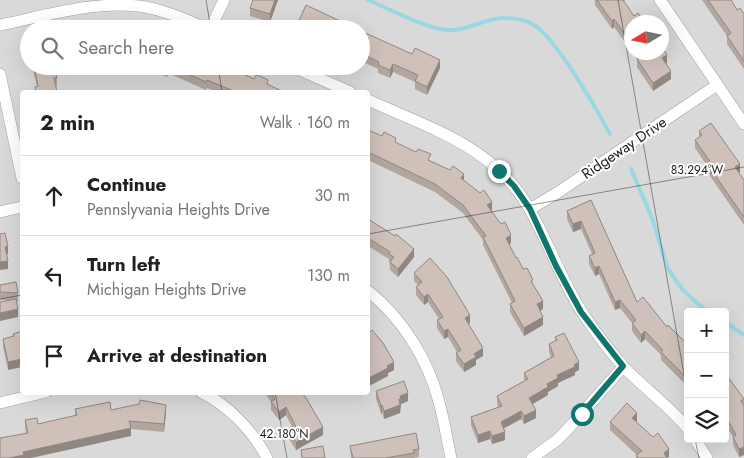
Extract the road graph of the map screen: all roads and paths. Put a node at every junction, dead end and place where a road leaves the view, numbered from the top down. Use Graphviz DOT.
graph roads {
  1 [pos="224,0"];
  2 [pos="660,0"];
  3 [pos="73,5"];
  4 [pos="20,20"];
  5 [pos="21,20"];
  6 [pos="185,20"];
  7 [pos="214,20"];
  8 [pos="0,26"];
  9 [pos="0,74"];
  10 [pos="311,75"];
  11 [pos="718,85"];
  12 [pos="345,90"];
  13 [pos="370,101"];
  14 [pos="744,124"];
  15 [pos="20,169"];
  16 [pos="20,207"];
  17 [pos="530,209"];
  18 [pos="0,212"];
  19 [pos="370,292"];
  20 [pos="623,366"];
  21 [pos="33,395"];
  22 [pos="206,395"];
  23 [pos="0,403"];
  24 [pos="684,425"];
  25 [pos="697,443"];
  26 [pos="267,458"];
  27 [pos="451,458"];
  28 [pos="532,458"];
  29 [pos="706,458"];
  1 -- 7 [label="street"];
  2 -- 11 [label="street"];
  3 -- 5 [label="street"];
  3 -- 6 [label="street"];
  4 -- 8 [label="street"];
  9 -- 15 [label="street"];
  10 -- 12 [label="street"];
  11 -- 14 [label="street"];
  11 -- 17 [label="street, Ridgeway Drive"];
  13 -- 17 [label="street"];
  16 -- 18 [label="street"];
  17 -- 20 [label="street"];
  19 -- 27 [label="street"];
  20 -- 24 [label="street"];
  20 -- 28 [label="street"];
  21 -- 23 [label="street"];
  22 -- 26 [label="street"];
  25 -- 29 [label="street"];
}
